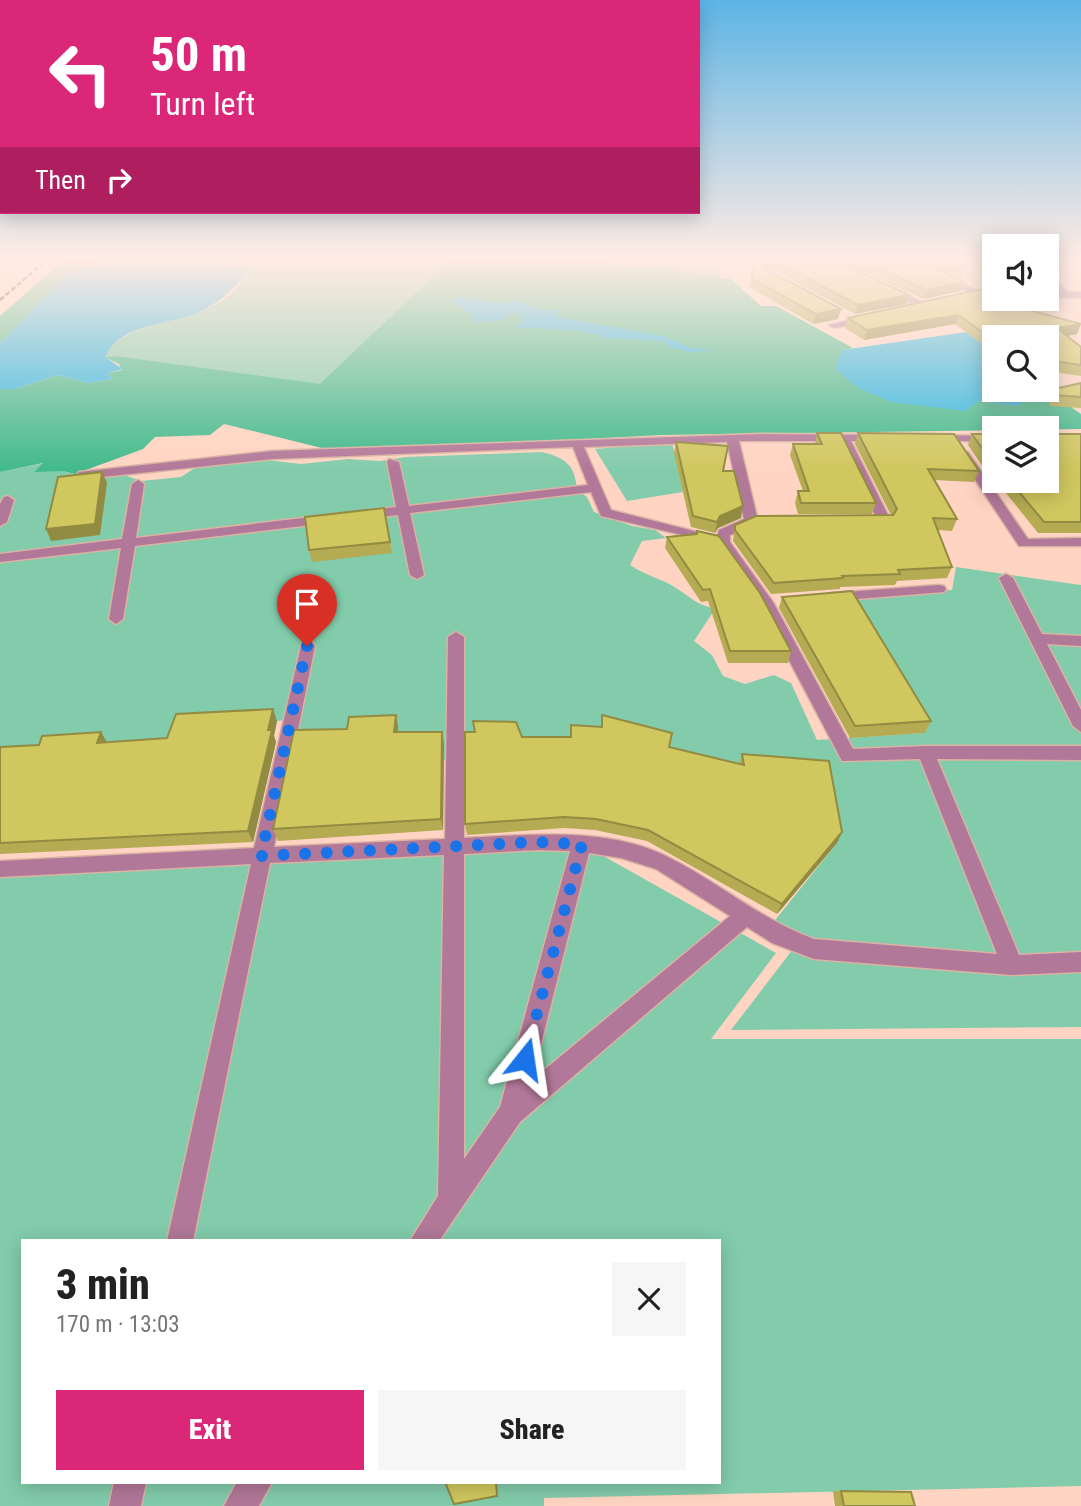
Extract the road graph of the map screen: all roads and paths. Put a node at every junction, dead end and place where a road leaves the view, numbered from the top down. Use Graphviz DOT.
graph roads {
  1 [pos="732,438"];
  2 [pos="844,438"];
  3 [pos="899,438"];
  4 [pos="926,438"];
  5 [pos="954,439"];
  6 [pos="982,439"];
  7 [pos="577,443"];
  8 [pos="393,462"];
  9 [pos="83,475"];
  10 [pos="138,484"];
  11 [pos="595,488"];
  12 [pos="8,500"];
  13 [pos="403,510"];
  14 [pos="751,521"];
  15 [pos="777,521"];
  16 [pos="857,521"];
  17 [pos="0,523"];
  18 [pos="723,542"];
  19 [pos="1081,542"];
  20 [pos="128,543"];
  21 [pos="0,558"];
  22 [pos="417,575"];
  23 [pos="1006,578"];
  24 [pos="939,589"];
  25 [pos="816,598"];
  26 [pos="116,619"];
  27 [pos="456,637"];
  28 [pos="1037,639"];
  29 [pos="1081,641"];
  30 [pos="307,646"];
  31 [pos="1081,726"];
  32 [pos="926,752"];
  33 [pos="1081,753"];
  34 [pos="582,844"];
  35 [pos="455,846"];
  36 [pos="261,856"];
  37 [pos="0,869"];
  38 [pos="747,915"];
  39 [pos="1081,962"];
  40 [pos="1012,965"];
  41 [pos="511,1113"];
  42 [pos="451,1199"];
  43 [pos="180,1239"];
  44 [pos="424,1239"];
  45 [pos="130,1484"];
  46 [pos="255,1484"];
  47 [pos="125,1506"];
  48 [pos="240,1506"];
  1 -- 2 [label="street"];
  1 -- 7 [label="street"];
  1 -- 14 [label="street"];
  2 -- 3 [label="street"];
  2 -- 16 [label="street"];
  4 -- 5 [label="street"];
  5 -- 6 [label="street"];
  5 -- 19 [label="street"];
  7 -- 9 [label="street"];
  7 -- 11 [label="street"];
  8 -- 13 [label="street"];
  10 -- 20 [label="street"];
  11 -- 13 [label="street"];
  11 -- 18 [label="street"];
  12 -- 17 [label="street"];
  13 -- 20 [label="street"];
  13 -- 22 [label="street"];
  14 -- 15 [label="street"];
  14 -- 18 [label="street"];
  18 -- 32 [label="street"];
  20 -- 21 [label="street"];
  20 -- 26 [label="street"];
  23 -- 28 [label="street"];
  24 -- 25 [label="street"];
  27 -- 35 [label="street"];
  28 -- 29 [label="street"];
  28 -- 31 [label="street"];
  30 -- 36 [label="street"];
  32 -- 33 [label="street"];
  32 -- 40 [label="street"];
  34 -- 35 [label="street"];
  34 -- 38 [label="street"];
  34 -- 41 [label="street"];
  35 -- 36 [label="street"];
  35 -- 42 [label="street"];
  36 -- 37 [label="street"];
  36 -- 43 [label="street"];
  38 -- 40 [label="street"];
  38 -- 41 [label="street"];
  39 -- 40 [label="street"];
  41 -- 42 [label="street"];
  42 -- 44 [label="street"];
  45 -- 47 [label="street"];
  46 -- 48 [label="street"];
}
